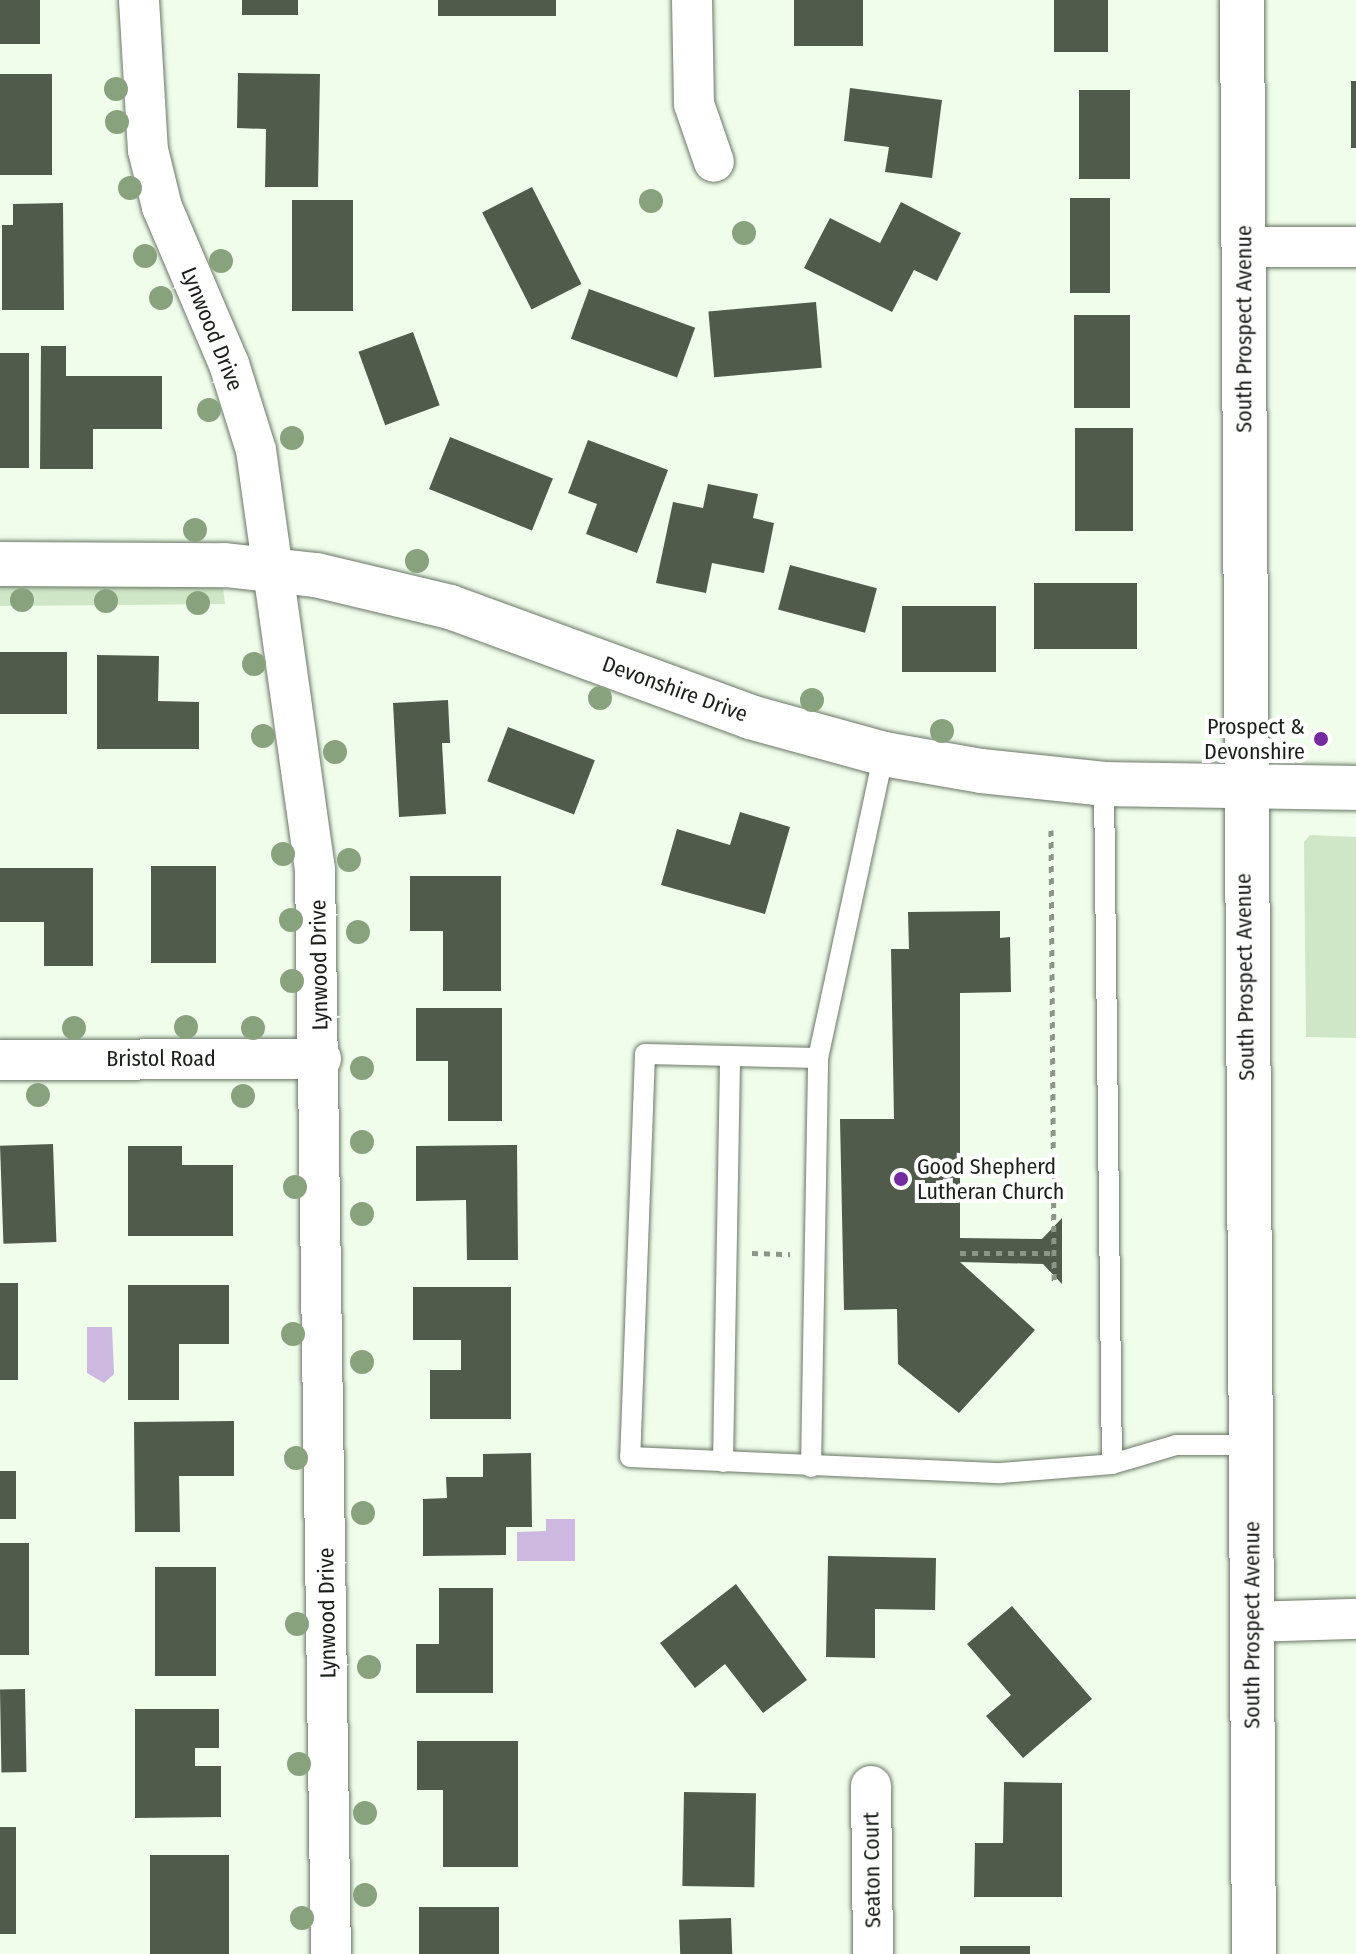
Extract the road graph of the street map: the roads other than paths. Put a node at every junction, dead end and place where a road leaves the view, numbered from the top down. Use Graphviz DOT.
graph roads {
  1 [pos="139,0"];
  2 [pos="692,0"];
  3 [pos="1242,0"];
  4 [pos="714,162"];
  5 [pos="1243,247"];
  6 [pos="1356,247"];
  7 [pos="0,564"];
  8 [pos="274,568"];
  9 [pos="884,754"];
  10 [pos="1104,784"];
  11 [pos="1247,784"];
  12 [pos="1356,788"];
  13 [pos="730,1056"];
  14 [pos="818,1058"];
  15 [pos="321,1059"];
  16 [pos="0,1060"];
  17 [pos="1251,1445"];
  18 [pos="723,1462"];
  19 [pos="1112,1464"];
  20 [pos="811,1467"];
  21 [pos="1356,1619"];
  22 [pos="1252,1622"];
  23 [pos="871,1786"];
  24 [pos="331,1954"];
  25 [pos="873,1954"];
  26 [pos="1254,1954"];
  1 -- 8 [label="street, Lynwood Drive"];
  2 -- 4 [label="street"];
  3 -- 5 [label="main road, South Prospect Avenue"];
  5 -- 6 [label="street"];
  5 -- 11 [label="main road, South Prospect Avenue"];
  7 -- 8 [label="main road, Devonshire Drive"];
  8 -- 9 [label="main road, Devonshire Drive"];
  8 -- 15 [label="street, Lynwood Drive"];
  9 -- 10 [label="main road, Devonshire Drive"];
  9 -- 14 [label="lane"];
  10 -- 11 [label="main road, Devonshire Drive"];
  10 -- 19 [label="lane"];
  11 -- 12 [label="main road, Devonshire Drive"];
  11 -- 17 [label="main road, South Prospect Avenue"];
  13 -- 14 [label="lane"];
  13 -- 18 [label="lane"];
  13 -- 18 [label="lane"];
  14 -- 20 [label="lane"];
  15 -- 16 [label="street, Bristol Road"];
  15 -- 24 [label="street, Lynwood Drive"];
  17 -- 19 [label="lane"];
  17 -- 22 [label="main road, South Prospect Avenue"];
  18 -- 20 [label="lane"];
  19 -- 20 [label="lane"];
  21 -- 22 [label="street"];
  22 -- 26 [label="main road, South Prospect Avenue"];
  23 -- 25 [label="street, Seaton Court"];
}
